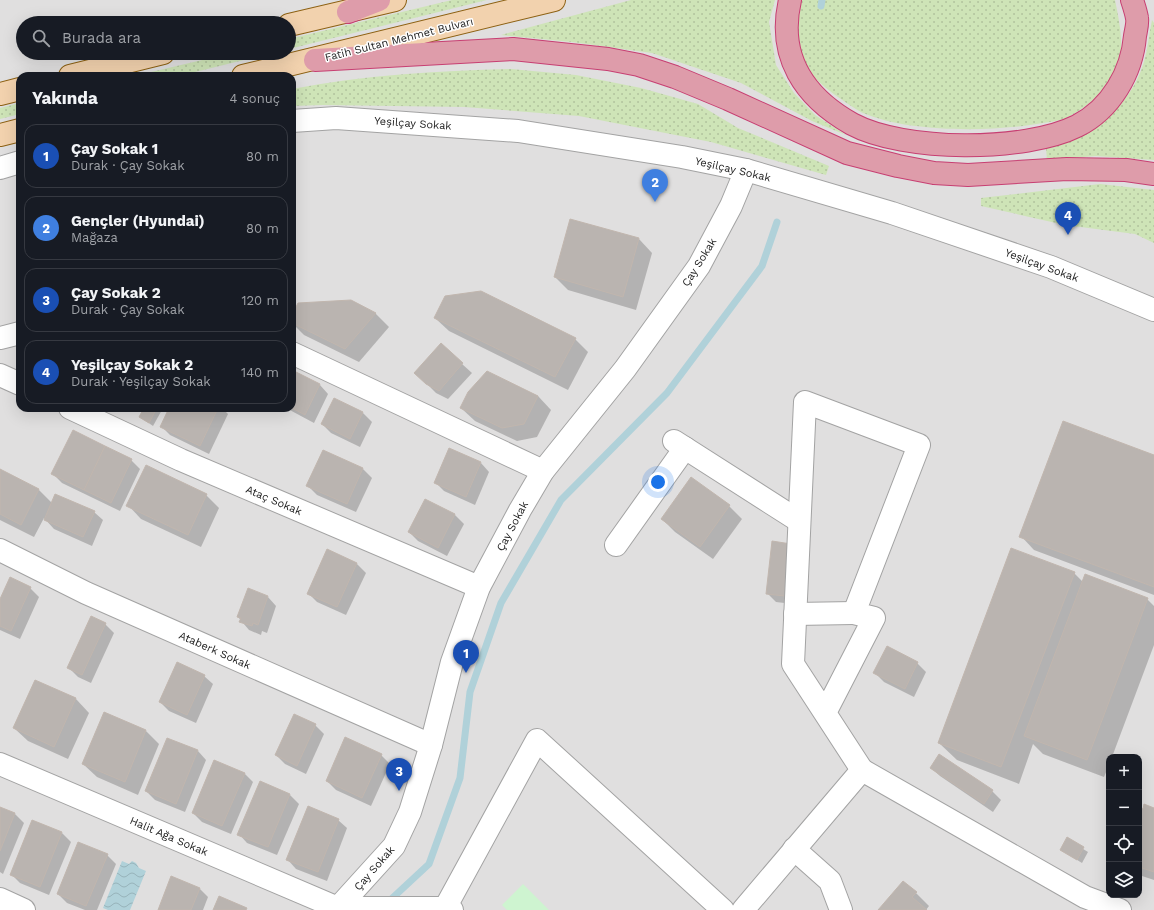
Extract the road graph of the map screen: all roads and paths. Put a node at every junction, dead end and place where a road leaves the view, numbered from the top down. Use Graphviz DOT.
graph roads {
  1 [pos="379,0"];
  2 [pos="395,0"];
  3 [pos="554,0"];
  4 [pos="790,0"];
  5 [pos="1132,0"];
  6 [pos="348,12"];
  7 [pos="296,23"];
  8 [pos="135,60"];
  9 [pos="314,60"];
  10 [pos="86,72"];
  11 [pos="261,72"];
  12 [pos="16,90"];
  13 [pos="0,94"];
  14 [pos="296,121"];
  15 [pos="16,131"];
  16 [pos="0,136"];
  17 [pos="16,163"];
  18 [pos="0,168"];
  19 [pos="746,170"];
  20 [pos="1154,174"];
  21 [pos="1154,310"];
  22 [pos="16,335"];
  23 [pos="0,338"];
  24 [pos="296,355"];
  25 [pos="0,375"];
  26 [pos="16,382"];
  27 [pos="79,412"];
  28 [pos="543,470"];
  29 [pos="799,521"];
  30 [pos="616,545"];
  31 [pos="0,550"];
  32 [pos="479,587"];
  33 [pos="854,613"];
  34 [pos="795,614"];
  35 [pos="825,713"];
  36 [pos="431,745"];
  37 [pos="0,764"];
  38 [pos="862,770"];
  39 [pos="794,849"];
  40 [pos="0,899"];
  41 [pos="1080,904"];
  42 [pos="337,909"];
  43 [pos="447,909"];
  44 [pos="24,910"];
  45 [pos="723,910"];
  46 [pos="743,910"];
  47 [pos="841,910"];
  48 [pos="1120,910"];
  1 -- 6 [label="highway"];
  2 -- 6 [label="main road"];
  3 -- 9 [label="main road, Fatih Sultan Mehmet Bulvarı"];
  4 -- 5 [label="highway"];
  6 -- 7 [label="main road"];
  8 -- 10 [label="main road"];
  9 -- 11 [label="main road, Fatih Sultan Mehmet Bulvarı"];
  9 -- 20 [label="highway"];
  12 -- 13 [label="main road"];
  14 -- 19 [label="street, Yeşilçay Sokak"];
  15 -- 16 [label="main road"];
  17 -- 18 [label="street"];
  19 -- 21 [label="street, Yeşilçay Sokak"];
  19 -- 28 [label="street, Çay Sokak"];
  22 -- 23 [label="street"];
  24 -- 28 [label="street"];
  25 -- 26 [label="street"];
  27 -- 32 [label="street, Ataç Sokak"];
  28 -- 32 [label="street, Çay Sokak"];
  29 -- 30 [label="street"];
  29 -- 33 [label="street"];
  29 -- 34 [label="street"];
  31 -- 36 [label="street, Ataberk Sokak"];
  32 -- 36 [label="street, Çay Sokak"];
  33 -- 34 [label="street"];
  33 -- 35 [label="street"];
  34 -- 35 [label="street"];
  35 -- 38 [label="street"];
  36 -- 42 [label="street, Çay Sokak"];
  37 -- 42 [label="street, Halit Ağa Sokak"];
  38 -- 39 [label="street"];
  38 -- 41 [label="street"];
  39 -- 46 [label="street"];
  39 -- 47 [label="street"];
  40 -- 44 [label="street"];
  41 -- 48 [label="street"];
  42 -- 43 [label="street"];
  43 -- 45 [label="street"];
}
